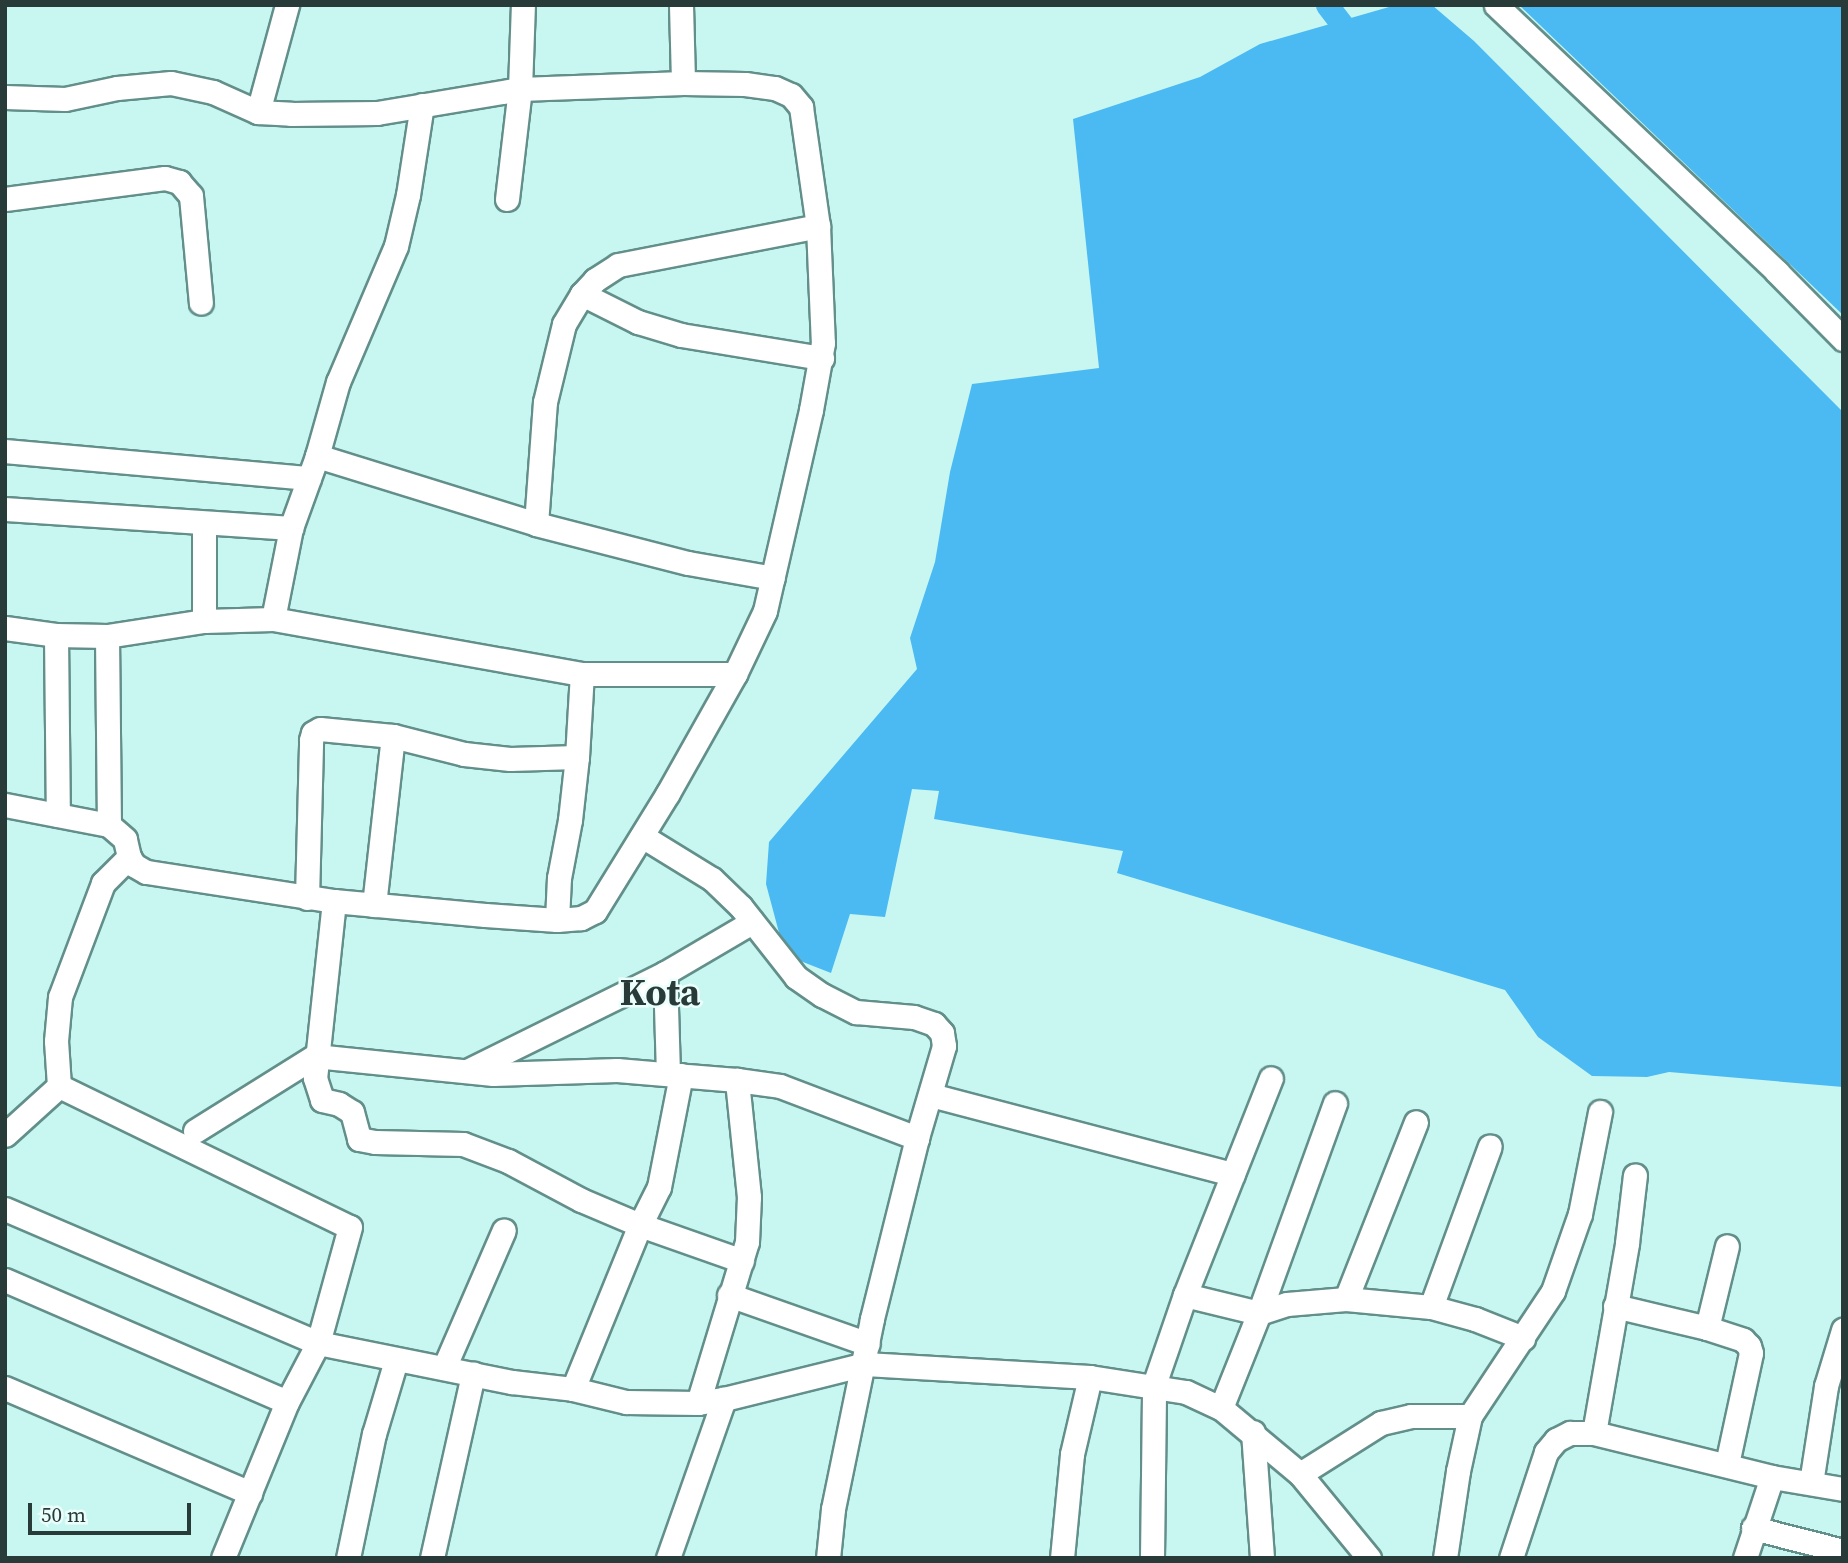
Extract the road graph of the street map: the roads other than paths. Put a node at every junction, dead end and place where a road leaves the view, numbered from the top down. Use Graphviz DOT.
graph roads {
  1 [pos="287,5"];
  2 [pos="523,5"];
  3 [pos="681,5"];
  4 [pos="1496,5"];
  5 [pos="684,83"];
  6 [pos="520,89"];
  7 [pos="5,97"];
  8 [pos="422,105"];
  9 [pos="258,113"];
  10 [pos="5,199"];
  11 [pos="507,199"];
  12 [pos="818,226"];
  13 [pos="582,293"];
  14 [pos="201,303"];
  15 [pos="1843,339"];
  16 [pos="822,358"];
  17 [pos="5,451"];
  18 [pos="317,456"];
  19 [pos="309,478"];
  20 [pos="5,509"];
  21 [pos="204,523"];
  22 [pos="536,524"];
  23 [pos="290,528"];
  24 [pos="774,579"];
  25 [pos="273,618"];
  26 [pos="204,621"];
  27 [pos="5,628"];
  28 [pos="55,635"];
  29 [pos="107,636"];
  30 [pos="582,674"];
  31 [pos="735,674"];
  32 [pos="393,736"];
  33 [pos="577,757"];
  34 [pos="5,805"];
  35 [pos="58,815"];
  36 [pos="109,825"];
  37 [pos="642,836"];
  38 [pos="129,857"];
  39 [pos="307,898"];
  40 [pos="334,901"];
  41 [pos="374,905"];
  42 [pos="557,920"];
  43 [pos="752,922"];
  44 [pos="665,973"];
  45 [pos="315,1056"];
  46 [pos="467,1071"];
  47 [pos="674,1074"];
  48 [pos="1271,1078"];
  49 [pos="737,1080"];
  50 [pos="59,1086"];
  51 [pos="931,1095"];
  52 [pos="1335,1102"];
  53 [pos="1600,1112"];
  54 [pos="1416,1122"];
  55 [pos="195,1131"];
  56 [pos="5,1135"];
  57 [pos="916,1138"];
  58 [pos="1490,1146"];
  59 [pos="1233,1174"];
  60 [pos="1635,1175"];
  61 [pos="5,1209"];
  62 [pos="639,1225"];
  63 [pos="504,1230"];
  64 [pos="1727,1246"];
  65 [pos="742,1261"];
  66 [pos="5,1280"];
  67 [pos="729,1295"];
  68 [pos="1185,1295"];
  69 [pos="1346,1299"];
  70 [pos="1615,1306"];
  71 [pos="1431,1307"];
  72 [pos="1259,1313"];
  73 [pos="1707,1328"];
  74 [pos="1843,1329"];
  75 [pos="1523,1339"];
  76 [pos="318,1343"];
  77 [pos="867,1354"];
  78 [pos="396,1360"];
  79 [pos="444,1368"];
  80 [pos="473,1374"];
  81 [pos="1090,1377"];
  82 [pos="1154,1385"];
  83 [pos="5,1388"];
  84 [pos="573,1389"];
  85 [pos="724,1399"];
  86 [pos="287,1402"];
  87 [pos="698,1404"];
  88 [pos="1220,1408"];
  89 [pos="1470,1416"];
  90 [pos="1253,1432"];
  91 [pos="1594,1433"];
  92 [pos="1727,1464"];
  93 [pos="1300,1474"];
  94 [pos="1772,1477"];
  95 [pos="1811,1483"];
  96 [pos="1843,1489"];
  97 [pos="250,1493"];
  98 [pos="1753,1528"];
  99 [pos="1843,1551"];
  100 [pos="223,1558"];
  101 [pos="348,1558"];
  102 [pos="432,1558"];
  103 [pos="668,1558"];
  104 [pos="828,1558"];
  105 [pos="1062,1558"];
  106 [pos="1152,1558"];
  107 [pos="1262,1558"];
  108 [pos="1369,1558"];
  109 [pos="1445,1558"];
  110 [pos="1511,1558"];
  111 [pos="1745,1558"];
  1 -- 9 [label="street"];
  2 -- 6 [label="street"];
  3 -- 5 [label="street"];
  4 -- 15 [label="street"];
  5 -- 6 [label="street"];
  5 -- 12 [label="street"];
  6 -- 8 [label="street"];
  6 -- 11 [label="street"];
  7 -- 9 [label="street"];
  8 -- 9 [label="street"];
  8 -- 18 [label="street"];
  10 -- 14 [label="street"];
  12 -- 13 [label="street"];
  12 -- 16 [label="street"];
  13 -- 16 [label="street"];
  13 -- 22 [label="street"];
  16 -- 24 [label="street"];
  17 -- 19 [label="street"];
  18 -- 19 [label="street"];
  18 -- 22 [label="street"];
  19 -- 23 [label="street"];
  20 -- 21 [label="street"];
  21 -- 23 [label="street"];
  21 -- 26 [label="street"];
  22 -- 24 [label="street"];
  23 -- 25 [label="street"];
  24 -- 31 [label="street"];
  25 -- 26 [label="street"];
  25 -- 30 [label="street"];
  26 -- 29 [label="street"];
  27 -- 28 [label="street"];
  28 -- 29 [label="street"];
  28 -- 35 [label="street"];
  29 -- 36 [label="street"];
  30 -- 31 [label="street"];
  30 -- 33 [label="street"];
  31 -- 37 [label="street"];
  32 -- 33 [label="street"];
  32 -- 39 [label="street"];
  32 -- 41 [label="street"];
  33 -- 42 [label="street"];
  34 -- 35 [label="street"];
  35 -- 36 [label="street"];
  36 -- 38 [label="street"];
  37 -- 42 [label="street"];
  37 -- 43 [label="street"];
  38 -- 39 [label="street"];
  38 -- 50 [label="street"];
  39 -- 40 [label="street"];
  40 -- 41 [label="street"];
  40 -- 45 [label="street"];
  41 -- 42 [label="street"];
  43 -- 44 [label="street"];
  43 -- 51 [label="street"];
  44 -- 46 [label="street"];
  44 -- 47 [label="street"];
  45 -- 46 [label="street"];
  45 -- 55 [label="street"];
  45 -- 62 [label="street"];
  46 -- 47 [label="street"];
  47 -- 49 [label="street"];
  47 -- 62 [label="street"];
  48 -- 59 [label="street"];
  49 -- 57 [label="street"];
  49 -- 65 [label="street"];
  50 -- 56 [label="street"];
  50 -- 76 [label="street"];
  51 -- 57 [label="street"];
  51 -- 59 [label="street"];
  52 -- 72 [label="street"];
  53 -- 75 [label="street"];
  54 -- 69 [label="street"];
  57 -- 77 [label="street"];
  58 -- 71 [label="street"];
  59 -- 68 [label="street"];
  60 -- 70 [label="street"];
  61 -- 76 [label="street"];
  62 -- 65 [label="street"];
  62 -- 84 [label="street"];
  63 -- 79 [label="street"];
  64 -- 73 [label="street"];
  65 -- 67 [label="street"];
  66 -- 86 [label="street"];
  67 -- 77 [label="street"];
  67 -- 87 [label="street"];
  68 -- 72 [label="street"];
  68 -- 82 [label="street"];
  69 -- 71 [label="street"];
  69 -- 72 [label="street"];
  70 -- 73 [label="street"];
  70 -- 91 [label="street"];
  71 -- 75 [label="street"];
  72 -- 88 [label="street"];
  73 -- 92 [label="street"];
  74 -- 95 [label="street"];
  75 -- 89 [label="street"];
  76 -- 78 [label="street"];
  76 -- 86 [label="street"];
  77 -- 81 [label="street"];
  77 -- 85 [label="street"];
  77 -- 104 [label="street"];
  78 -- 79 [label="street"];
  78 -- 101 [label="street"];
  79 -- 80 [label="street"];
  80 -- 84 [label="street"];
  80 -- 102 [label="street"];
  81 -- 82 [label="street"];
  81 -- 105 [label="street"];
  82 -- 88 [label="street"];
  82 -- 106 [label="street"];
  83 -- 97 [label="street"];
  84 -- 87 [label="street"];
  85 -- 87 [label="street"];
  85 -- 103 [label="street"];
  86 -- 97 [label="street"];
  88 -- 90 [label="street"];
  89 -- 93 [label="street"];
  89 -- 109 [label="street"];
  90 -- 93 [label="street"];
  90 -- 107 [label="street"];
  91 -- 92 [label="street"];
  91 -- 110 [label="street"];
  92 -- 94 [label="street"];
  93 -- 108 [label="street"];
  94 -- 95 [label="street"];
  94 -- 98 [label="street"];
  95 -- 96 [label="street"];
  97 -- 100 [label="street"];
  98 -- 99 [label="street"];
  98 -- 111 [label="street"];
}
